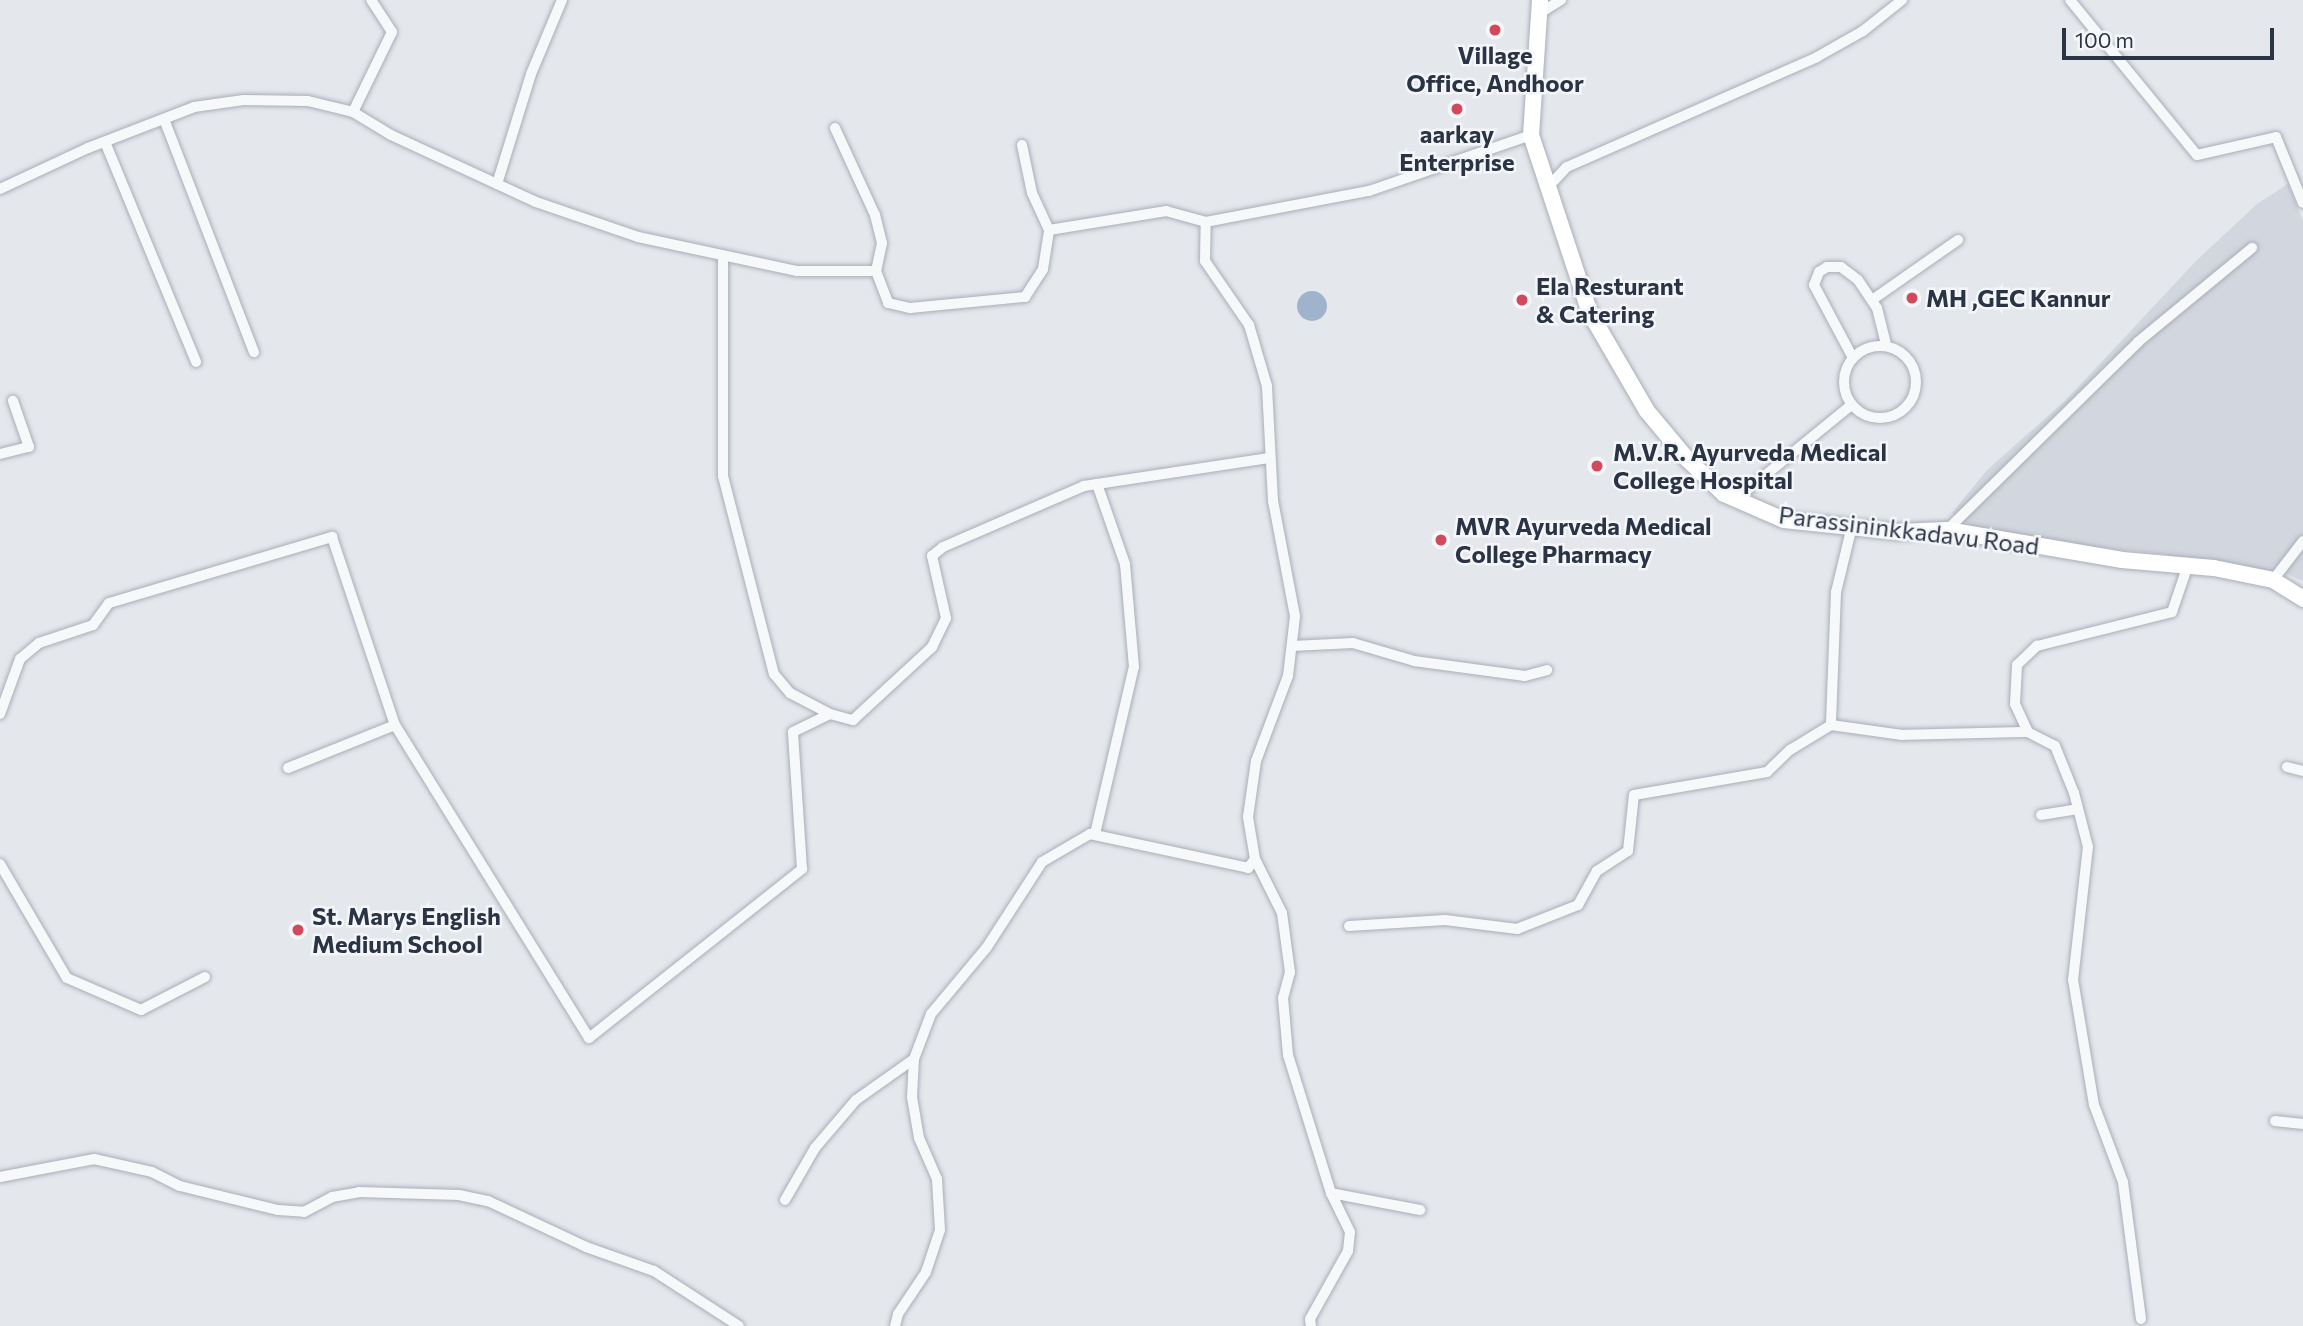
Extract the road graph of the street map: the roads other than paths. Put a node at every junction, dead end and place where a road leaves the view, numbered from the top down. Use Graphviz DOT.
graph roads {
  1 [pos="371,0"];
  2 [pos="562,0"];
  3 [pos="1561,0"];
  4 [pos="1902,0"];
  5 [pos="2070,0"];
  6 [pos="1540,6"];
  7 [pos="353,112"];
  8 [pos="164,119"];
  9 [pos="835,128"];
  10 [pos="1531,135"];
  11 [pos="105,142"];
  12 [pos="1021,145"];
  13 [pos="498,184"];
  14 [pos="1549,186"];
  15 [pos="0,189"];
  16 [pos="2303,203"];
  17 [pos="1206,222"];
  18 [pos="1049,230"];
  19 [pos="1958,240"];
  20 [pos="2252,248"];
  21 [pos="723,258"];
  22 [pos="876,271"];
  23 [pos="1872,300"];
  24 [pos="1886,345"];
  25 [pos="254,352"];
  26 [pos="1853,358"];
  27 [pos="196,362"];
  28 [pos="13,401"];
  29 [pos="1850,406"];
  30 [pos="0,454"];
  31 [pos="1269,458"];
  32 [pos="1097,484"];
  33 [pos="1736,499"];
  34 [pos="1852,526"];
  35 [pos="1947,530"];
  36 [pos="2303,541"];
  37 [pos="2188,565"];
  38 [pos="2273,580"];
  39 [pos="2303,599"];
  40 [pos="1292,646"];
  41 [pos="1547,670"];
  42 [pos="0,714"];
  43 [pos="830,714"];
  44 [pos="395,725"];
  45 [pos="1831,725"];
  46 [pos="2028,732"];
  47 [pos="2287,767"];
  48 [pos="288,768"];
  49 [pos="2303,771"];
  50 [pos="2078,809"];
  51 [pos="2041,815"];
  52 [pos="1095,834"];
  53 [pos="1255,859"];
  54 [pos="0,864"];
  55 [pos="1349,926"];
  56 [pos="205,978"];
  57 [pos="914,1059"];
  58 [pos="2276,1121"];
  59 [pos="2303,1124"];
  60 [pos="0,1177"];
  61 [pos="1331,1193"];
  62 [pos="785,1200"];
  63 [pos="1420,1210"];
  64 [pos="2141,1319"];
  65 [pos="732,1325"];
  66 [pos="883,1326"];
  67 [pos="895,1326"];
  68 [pos="1311,1326"];
  1 -- 7 [label="street"];
  2 -- 13 [label="street"];
  3 -- 6 [label="street"];
  4 -- 14 [label="street"];
  5 -- 16 [label="street"];
  6 -- 10 [label="main road, Parassininkkadavu Road"];
  7 -- 8 [label="street"];
  7 -- 13 [label="street"];
  8 -- 11 [label="street"];
  8 -- 25 [label="street"];
  9 -- 22 [label="street"];
  10 -- 14 [label="main road, Parassininkkadavu Road"];
  10 -- 17 [label="street"];
  11 -- 15 [label="street"];
  11 -- 27 [label="street"];
  12 -- 18 [label="street"];
  13 -- 21 [label="street"];
  14 -- 33 [label="main road, Parassininkkadavu Road"];
  17 -- 18 [label="street"];
  17 -- 31 [label="street"];
  18 -- 22 [label="street"];
  19 -- 23 [label="street"];
  20 -- 35 [label="street"];
  21 -- 22 [label="street"];
  21 -- 43 [label="street"];
  23 -- 24 [label="street"];
  23 -- 26 [label="street"];
  24 -- 26 [label="street"];
  24 -- 29 [label="street"];
  26 -- 29 [label="street"];
  28 -- 30 [label="street"];
  29 -- 33 [label="street"];
  31 -- 32 [label="street"];
  31 -- 40 [label="street"];
  32 -- 43 [label="street"];
  32 -- 52 [label="street"];
  33 -- 34 [label="main road, Parassininkkadavu Road"];
  34 -- 35 [label="main road, Parassininkkadavu Road"];
  34 -- 45 [label="street"];
  35 -- 37 [label="main road, Parassininkkadavu Road"];
  36 -- 38 [label="street"];
  37 -- 38 [label="main road, Parassininkkadavu Road"];
  37 -- 46 [label="street"];
  38 -- 39 [label="main road, Parassininkkadavu Road"];
  40 -- 41 [label="street"];
  40 -- 53 [label="street"];
  42 -- 44 [label="street"];
  43 -- 44 [label="street"];
  44 -- 48 [label="street"];
  45 -- 46 [label="street"];
  45 -- 55 [label="street"];
  46 -- 50 [label="street"];
  47 -- 49 [label="street"];
  50 -- 51 [label="street"];
  50 -- 64 [label="street"];
  52 -- 53 [label="street"];
  52 -- 57 [label="street"];
  53 -- 61 [label="street"];
  54 -- 56 [label="street"];
  57 -- 62 [label="street"];
  57 -- 67 [label="street"];
  58 -- 59 [label="street"];
  60 -- 65 [label="street"];
  61 -- 63 [label="street"];
  61 -- 68 [label="street"];
  66 -- 67 [label="street"];
}
